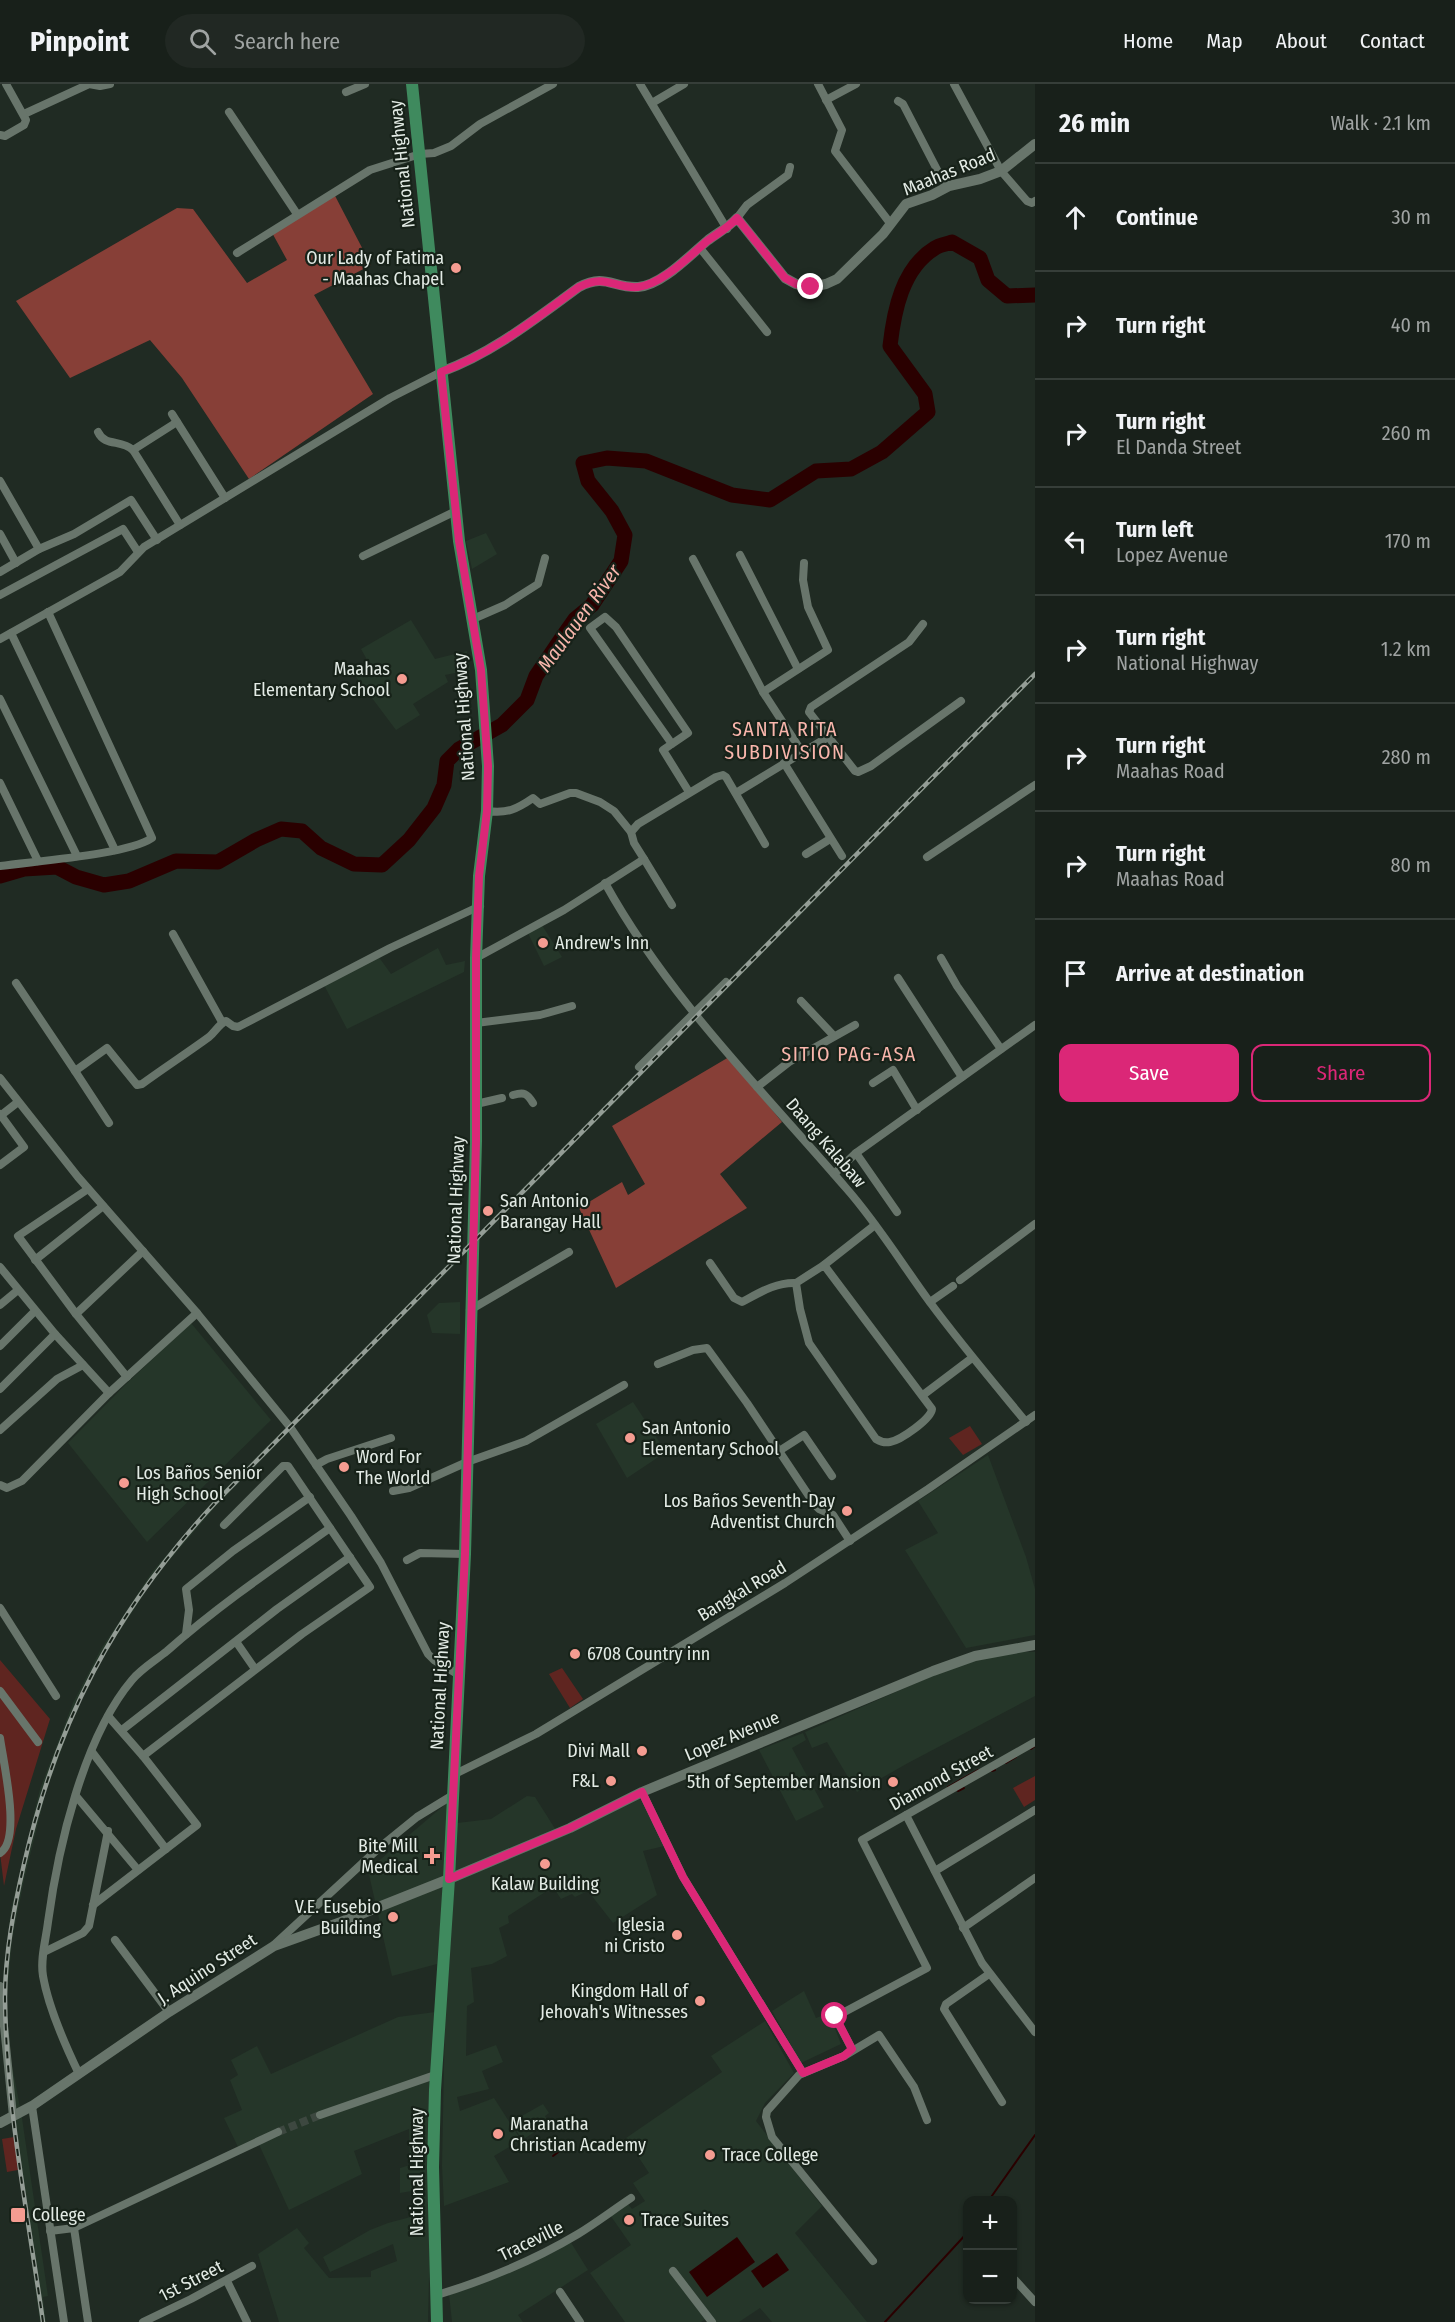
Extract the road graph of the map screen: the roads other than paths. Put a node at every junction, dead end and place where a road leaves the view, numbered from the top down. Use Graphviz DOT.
graph roads {
  1 [pos="6,84"];
  2 [pos="110,84"];
  3 [pos="365,84"];
  4 [pos="412,84"];
  5 [pos="553,84"];
  6 [pos="640,84"];
  7 [pos="684,84"];
  8 [pos="818,84"];
  9 [pos="856,84"];
  10 [pos="954,84"];
  11 [pos="346,92"];
  12 [pos="826,100"];
  13 [pos="898,101"];
  14 [pos="652,103"];
  15 [pos="230,112"];
  16 [pos="24,114"];
  17 [pos="0,135"];
  18 [pos="1035,144"];
  19 [pos="420,154"];
  20 [pos="790,167"];
  21 [pos="1001,171"];
  22 [pos="946,187"];
  23 [pos="1034,204"];
  24 [pos="297,214"];
  25 [pos="737,218"];
  26 [pos="890,223"];
  27 [pos="727,229"];
  28 [pos="700,248"];
  29 [pos="237,253"];
  30 [pos="767,332"];
  31 [pos="441,372"];
  32 [pos="172,414"];
  33 [pos="177,422"];
  34 [pos="98,432"];
  35 [pos="133,450"];
  36 [pos="0,481"];
  37 [pos="225,498"];
  38 [pos="456,511"];
  39 [pos="180,525"];
  40 [pos="0,534"];
  41 [pos="157,540"];
  42 [pos="39,549"];
  43 [pos="138,552"];
  44 [pos="740,555"];
  45 [pos="363,556"];
  46 [pos="545,558"];
  47 [pos="693,559"];
  48 [pos="16,563"];
  49 [pos="804,563"];
  50 [pos="0,572"];
  51 [pos="0,595"];
  52 [pos="48,612"];
  53 [pos="473,620"];
  54 [pos="923,624"];
  55 [pos="10,633"];
  56 [pos="0,639"];
  57 [pos="798,669"];
  58 [pos="763,692"];
  59 [pos="0,699"];
  60 [pos="961,701"];
  61 [pos="828,738"];
  62 [pos="672,744"];
  63 [pos="802,752"];
  64 [pos="784,763"];
  65 [pos="0,783"];
  66 [pos="1035,785"];
  67 [pos="689,792"];
  68 [pos="736,793"];
  69 [pos="487,811"];
  70 [pos="631,832"];
  71 [pos="830,839"];
  72 [pos="765,844"];
  73 [pos="115,850"];
  74 [pos="806,854"];
  75 [pos="77,856"];
  76 [pos="842,856"];
  77 [pos="927,857"];
  78 [pos="644,859"];
  79 [pos="38,861"];
  80 [pos="0,866"];
  81 [pos="605,883"];
  82 [pos="672,905"];
  83 [pos="480,906"];
  84 [pos="173,934"];
  85 [pos="476,958"];
  86 [pos="941,958"];
  87 [pos="898,978"];
  88 [pos="726,982"];
  89 [pos="16,983"];
  90 [pos="801,1001"];
  91 [pos="572,1006"];
  92 [pos="695,1012"];
  93 [pos="222,1022"];
  94 [pos="476,1023"];
  95 [pos="1035,1024"];
  96 [pos="855,1025"];
  97 [pos="834,1036"];
  98 [pos="1001,1049"];
  99 [pos="639,1067"];
  100 [pos="75,1071"];
  101 [pos="962,1077"];
  102 [pos="0,1078"];
  103 [pos="873,1083"];
  104 [pos="757,1087"];
  105 [pos="513,1095"];
  106 [pos="502,1098"];
  107 [pos="18,1102"];
  108 [pos="533,1103"];
  109 [pos="476,1104"];
  110 [pos="917,1110"];
  111 [pos="0,1115"];
  112 [pos="109,1123"];
  113 [pos="856,1154"];
  114 [pos="0,1165"];
  115 [pos="834,1174"];
  116 [pos="88,1189"];
  117 [pos="103,1206"];
  118 [pos="897,1212"];
  119 [pos="1035,1224"];
  120 [pos="875,1225"];
  121 [pos="143,1251"];
  122 [pos="569,1252"];
  123 [pos="34,1260"];
  124 [pos="710,1263"];
  125 [pos="824,1264"];
  126 [pos="0,1267"];
  127 [pos="960,1280"];
  128 [pos="796,1283"];
  129 [pos="953,1286"];
  130 [pos="18,1290"];
  131 [pos="930,1302"];
  132 [pos="0,1305"];
  133 [pos="470,1310"];
  134 [pos="35,1311"];
  135 [pos="197,1313"];
  136 [pos="76,1314"];
  137 [pos="55,1334"];
  138 [pos="0,1346"];
  139 [pos="972,1358"];
  140 [pos="658,1364"];
  141 [pos="83,1365"];
  142 [pos="127,1377"];
  143 [pos="624,1385"];
  144 [pos="0,1389"];
  145 [pos="109,1393"];
  146 [pos="923,1395"];
  147 [pos="1035,1415"];
  148 [pos="1026,1422"];
  149 [pos="0,1430"];
  150 [pos="391,1438"];
  151 [pos="779,1451"];
  152 [pos="467,1462"];
  153 [pos="316,1465"];
  154 [pos="832,1476"];
  155 [pos="0,1485"];
  156 [pos="393,1491"];
  157 [pos="310,1497"];
  158 [pos="224,1525"];
  159 [pos="330,1528"];
  160 [pos="850,1541"];
  161 [pos="465,1554"];
  162 [pos="350,1557"];
  163 [pos="406,1560"];
  164 [pos="0,1609"];
  165 [pos="186,1634"];
  166 [pos="237,1643"];
  167 [pos="1035,1645"];
  168 [pos="255,1670"];
  169 [pos="459,1675"];
  170 [pos="0,1691"];
  171 [pos="56,1696"];
  172 [pos="108,1716"];
  173 [pos="122,1730"];
  174 [pos="0,1738"];
  175 [pos="38,1742"];
  176 [pos="1035,1742"];
  177 [pos="92,1752"];
  178 [pos="143,1756"];
  179 [pos="453,1775"];
  180 [pos="642,1792"];
  181 [pos="453,1795"];
  182 [pos="76,1796"];
  183 [pos="1035,1810"];
  184 [pos="906,1815"];
  185 [pos="108,1832"];
  186 [pos="166,1849"];
  187 [pos="0,1853"];
  188 [pos="138,1870"];
  189 [pos="935,1871"];
  190 [pos="1035,1878"];
  191 [pos="449,1879"];
  192 [pos="93,1905"];
  193 [pos="963,1928"];
  194 [pos="115,1940"];
  195 [pos="274,1946"];
  196 [pos="44,1952"];
  197 [pos="989,1974"];
  198 [pos="0,1986"];
  199 [pos="169,2012"];
  200 [pos="1035,2032"];
  201 [pos="852,2049"];
  202 [pos="803,2073"];
  203 [pos="79,2074"];
  204 [pos="435,2074"];
  205 [pos="1002,2102"];
  206 [pos="32,2106"];
  207 [pos="320,2115"];
  208 [pos="13,2116"];
  209 [pos="927,2120"];
  210 [pos="0,2123"];
  211 [pos="278,2132"];
  212 [pos="631,2198"];
  213 [pos="74,2228"];
  214 [pos="50,2231"];
  215 [pos="873,2261"];
  216 [pos="252,2266"];
  217 [pos="673,2271"];
  218 [pos="227,2281"];
  219 [pos="1017,2282"];
  220 [pos="560,2292"];
  221 [pos="437,2295"];
  222 [pos="1035,2302"];
  223 [pos="64,2322"];
  224 [pos="88,2322"];
  225 [pos="143,2322"];
  226 [pos="248,2322"];
  227 [pos="437,2322"];
  228 [pos="580,2322"];
  229 [pos="712,2322"];
  1 -- 16 [label="street"];
  2 -- 16 [label="street"];
  3 -- 11 [label="street"];
  4 -- 19 [label="main road, National Highway"];
  5 -- 19 [label="street"];
  6 -- 14 [label="street"];
  7 -- 14 [label="street"];
  8 -- 12 [label="street"];
  9 -- 12 [label="street"];
  10 -- 21 [label="street"];
  12 -- 26 [label="street"];
  13 -- 22 [label="street"];
  14 -- 27 [label="street"];
  15 -- 24 [label="street"];
  16 -- 17 [label="street"];
  18 -- 21 [label="street, Maahas Road"];
  19 -- 24 [label="street"];
  19 -- 31 [label="main road, National Highway"];
  20 -- 25 [label="street"];
  21 -- 22 [label="street, Maahas Road"];
  21 -- 23 [label="street"];
  22 -- 26 [label="street, Maahas Road"];
  24 -- 29 [label="street"];
  25 -- 26 [label="street, Maahas Road"];
  25 -- 27 [label="street"];
  27 -- 28 [label="street"];
  28 -- 30 [label="street"];
  28 -- 31 [label="street"];
  31 -- 37 [label="street"];
  31 -- 38 [label="main road, National Highway"];
  32 -- 33 [label="street"];
  33 -- 35 [label="street"];
  33 -- 37 [label="street"];
  34 -- 35 [label="street"];
  35 -- 39 [label="street"];
  36 -- 42 [label="street"];
  37 -- 39 [label="street"];
  38 -- 45 [label="street"];
  38 -- 53 [label="main road, National Highway"];
  39 -- 41 [label="street"];
  40 -- 48 [label="street"];
  41 -- 42 [label="street"];
  41 -- 43 [label="street"];
  42 -- 48 [label="street"];
  43 -- 51 [label="street"];
  43 -- 52 [label="street"];
  44 -- 57 [label="street"];
  46 -- 53 [label="street"];
  47 -- 58 [label="street"];
  48 -- 50 [label="street"];
  49 -- 57 [label="street"];
  52 -- 55 [label="street"];
  52 -- 73 [label="street"];
  53 -- 69 [label="main road, National Highway"];
  54 -- 61 [label="street"];
  55 -- 56 [label="street"];
  55 -- 73 [label="street"];
  57 -- 58 [label="street"];
  58 -- 63 [label="street"];
  59 -- 75 [label="street"];
  60 -- 61 [label="street"];
  61 -- 63 [label="street"];
  62 -- 62 [label="street"];
  62 -- 67 [label="street"];
  63 -- 64 [label="street"];
  64 -- 68 [label="street"];
  64 -- 71 [label="street"];
  65 -- 79 [label="street"];
  66 -- 77 [label="street"];
  67 -- 68 [label="street"];
  67 -- 70 [label="street"];
  68 -- 72 [label="street"];
  69 -- 70 [label="street"];
  69 -- 83 [label="main road, National Highway"];
  70 -- 78 [label="street"];
  71 -- 74 [label="street"];
  71 -- 76 [label="street"];
  73 -- 75 [label="street"];
  75 -- 79 [label="street"];
  78 -- 81 [label="street"];
  78 -- 82 [label="street"];
  79 -- 80 [label="street"];
  81 -- 85 [label="street"];
  81 -- 92 [label="street, Daang Kalabaw"];
  83 -- 85 [label="main road, National Highway"];
  83 -- 93 [label="street"];
  84 -- 93 [label="street"];
  85 -- 94 [label="main road, National Highway"];
  86 -- 98 [label="street"];
  87 -- 101 [label="street"];
  88 -- 92 [label="street"];
  89 -- 100 [label="street"];
  90 -- 97 [label="street"];
  91 -- 94 [label="street"];
  92 -- 99 [label="street"];
  92 -- 104 [label="street, Daang Kalabaw"];
  93 -- 100 [label="street"];
  94 -- 109 [label="main road, National Highway"];
  95 -- 98 [label="street"];
  96 -- 97 [label="street"];
  97 -- 104 [label="street"];
  98 -- 101 [label="street"];
  100 -- 112 [label="street"];
  101 -- 110 [label="street"];
  102 -- 107 [label="street"];
  103 -- 110 [label="street"];
  104 -- 115 [label="street, Daang Kalabaw"];
  105 -- 108 [label="street"];
  106 -- 109 [label="street"];
  107 -- 111 [label="street"];
  107 -- 116 [label="street"];
  109 -- 133 [label="main road, National Highway"];
  110 -- 113 [label="street"];
  111 -- 114 [label="street"];
  113 -- 115 [label="street"];
  113 -- 118 [label="street"];
  115 -- 120 [label="street, Daang Kalabaw"];
  116 -- 117 [label="street"];
  116 -- 123 [label="street"];
  117 -- 121 [label="street"];
  117 -- 123 [label="street"];
  119 -- 127 [label="street"];
  120 -- 125 [label="street"];
  120 -- 131 [label="street, Daang Kalabaw"];
  121 -- 135 [label="street"];
  121 -- 136 [label="street"];
  122 -- 133 [label="street"];
  123 -- 136 [label="street"];
  124 -- 128 [label="street"];
  125 -- 128 [label="street"];
  125 -- 146 [label="street"];
  126 -- 130 [label="street"];
  128 -- 146 [label="street"];
  129 -- 131 [label="street"];
  130 -- 132 [label="street"];
  130 -- 134 [label="street"];
  131 -- 139 [label="street, Daang Kalabaw"];
  133 -- 152 [label="main road, National Highway"];
  134 -- 137 [label="street"];
  134 -- 138 [label="street"];
  135 -- 142 [label="street"];
  135 -- 153 [label="street"];
  136 -- 142 [label="street"];
  137 -- 141 [label="street"];
  137 -- 144 [label="street"];
  139 -- 146 [label="street"];
  139 -- 148 [label="street, Daang Kalabaw"];
  140 -- 151 [label="street"];
  141 -- 145 [label="street"];
  141 -- 149 [label="street"];
  142 -- 145 [label="street"];
  143 -- 152 [label="street"];
  145 -- 155 [label="street"];
  147 -- 148 [label="street, Bangkal Road"];
  148 -- 160 [label="street, Bangkal Road"];
  150 -- 153 [label="street"];
  151 -- 154 [label="street"];
  151 -- 160 [label="street"];
  152 -- 156 [label="street"];
  152 -- 161 [label="main road, National Highway"];
  153 -- 169 [label="street"];
  157 -- 158 [label="street"];
  157 -- 159 [label="street"];
  157 -- 165 [label="street"];
  159 -- 162 [label="street"];
  159 -- 165 [label="street"];
  160 -- 179 [label="street, Bangkal Road"];
  161 -- 163 [label="street"];
  161 -- 169 [label="main road, National Highway"];
  162 -- 166 [label="street"];
  162 -- 168 [label="street"];
  164 -- 171 [label="street"];
  165 -- 172 [label="street"];
  166 -- 168 [label="street"];
  166 -- 173 [label="street"];
  167 -- 180 [label="street, Lopez Avenue"];
  168 -- 178 [label="street"];
  169 -- 179 [label="main road, National Highway"];
  170 -- 175 [label="street"];
  172 -- 173 [label="street"];
  172 -- 177 [label="street"];
  173 -- 178 [label="street"];
  174 -- 187 [label="street"];
  176 -- 184 [label="street, Diamond Street"];
  177 -- 182 [label="street"];
  177 -- 186 [label="street"];
  178 -- 186 [label="street"];
  179 -- 181 [label="main road, National Highway"];
  180 -- 191 [label="street, Lopez Avenue"];
  180 -- 202 [label="street"];
  181 -- 191 [label="main road, National Highway"];
  181 -- 195 [label="street"];
  182 -- 185 [label="street"];
  182 -- 196 [label="street"];
  183 -- 189 [label="street"];
  184 -- 189 [label="street"];
  184 -- 201 [label="street, Diamond Street"];
  185 -- 188 [label="street"];
  185 -- 192 [label="street"];
  186 -- 188 [label="street"];
  188 -- 192 [label="street"];
  189 -- 193 [label="street"];
  190 -- 193 [label="street"];
  191 -- 195 [label="street, J. Aquino Street"];
  191 -- 204 [label="main road, National Highway"];
  192 -- 196 [label="street"];
  193 -- 197 [label="street"];
  194 -- 199 [label="street"];
  195 -- 199 [label="street, J. Aquino Street"];
  196 -- 203 [label="street"];
  197 -- 200 [label="street"];
  197 -- 205 [label="street"];
  198 -- 208 [label="street"];
  199 -- 203 [label="street, J. Aquino Street"];
  201 -- 202 [label="street"];
  201 -- 209 [label="street"];
  202 -- 215 [label="street"];
  203 -- 206 [label="street, J. Aquino Street"];
  204 -- 207 [label="street"];
  204 -- 221 [label="main road, National Highway"];
  206 -- 208 [label="street, J. Aquino Street"];
  206 -- 214 [label="street"];
  208 -- 210 [label="street, J. Aquino Street"];
  211 -- 213 [label="street"];
  212 -- 221 [label="street, Traceville"];
  213 -- 214 [label="street"];
  213 -- 224 [label="street"];
  214 -- 223 [label="street"];
  216 -- 218 [label="street, 1st Street"];
  217 -- 229 [label="street"];
  218 -- 225 [label="street, 1st Street"];
  218 -- 226 [label="street"];
  219 -- 222 [label="street"];
  220 -- 228 [label="street"];
  221 -- 227 [label="main road, National Highway"];
}
